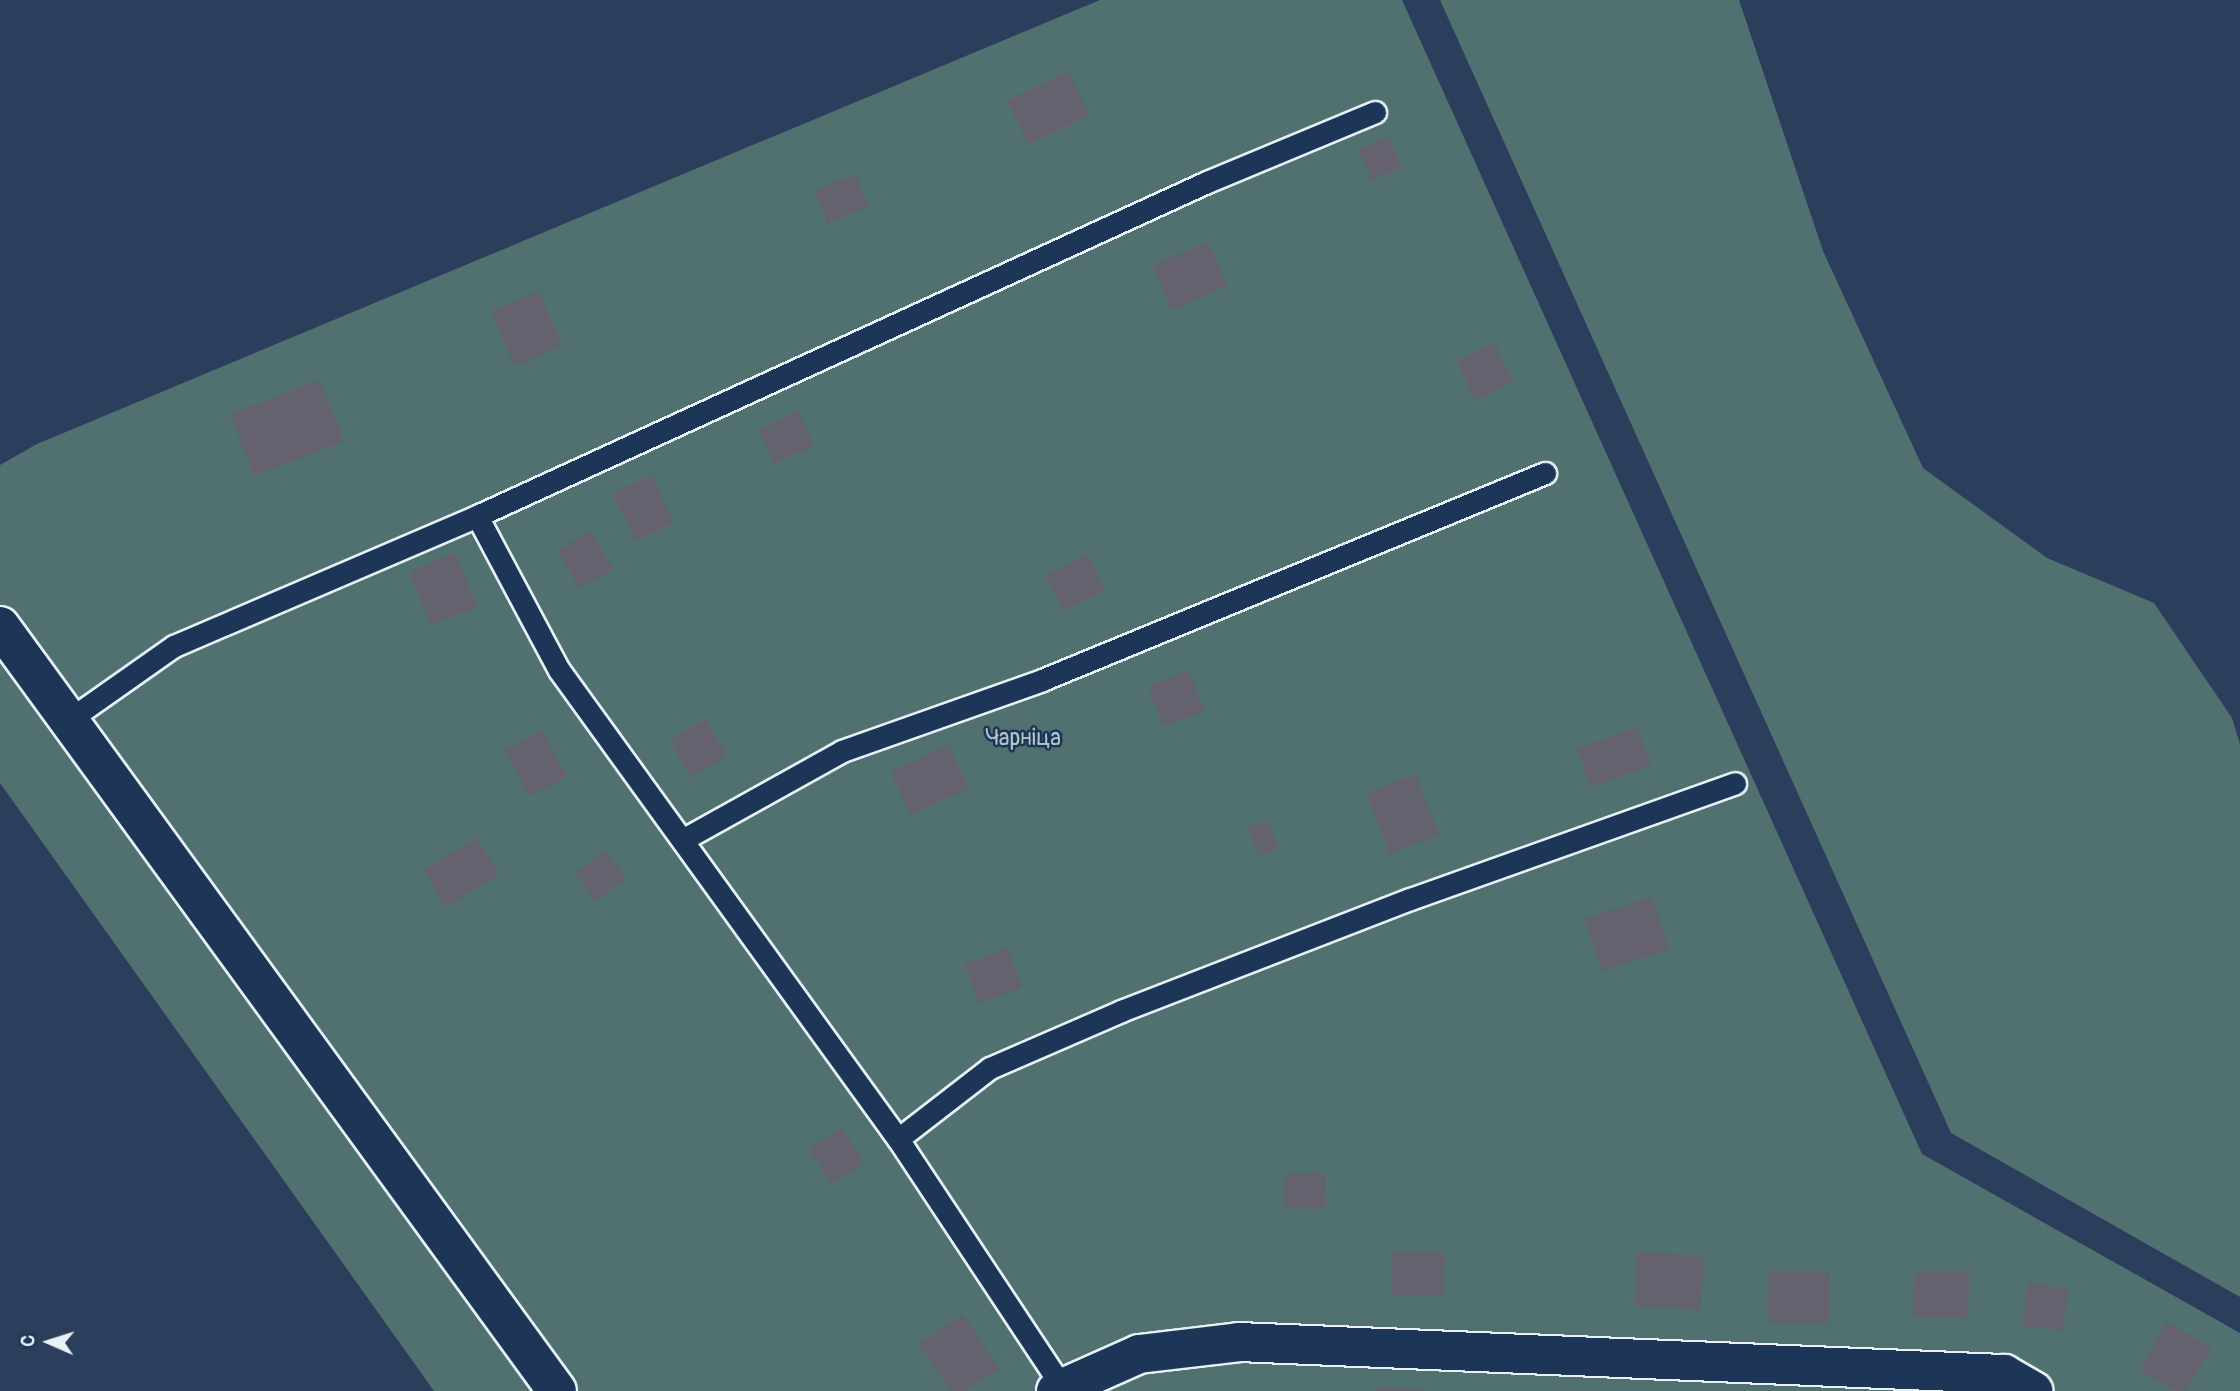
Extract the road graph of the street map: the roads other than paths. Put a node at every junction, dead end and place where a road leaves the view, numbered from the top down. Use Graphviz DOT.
graph roads {
  1 [pos="1375,112"];
  2 [pos="1545,472"];
  3 [pos="477,516"];
  4 [pos="0,626"];
  5 [pos="70,719"];
  6 [pos="1735,783"];
  7 [pos="684,839"];
  8 [pos="898,1139"];
  9 [pos="1059,1389"];
  10 [pos="557,1391"];
  11 [pos="2034,1391"];
  1 -- 3 [label="lane"];
  2 -- 7 [label="lane"];
  3 -- 5 [label="lane"];
  3 -- 7 [label="lane"];
  4 -- 5 [label="street"];
  5 -- 10 [label="street"];
  6 -- 8 [label="lane"];
  7 -- 8 [label="lane"];
  8 -- 9 [label="lane"];
  9 -- 11 [label="street"];
}
